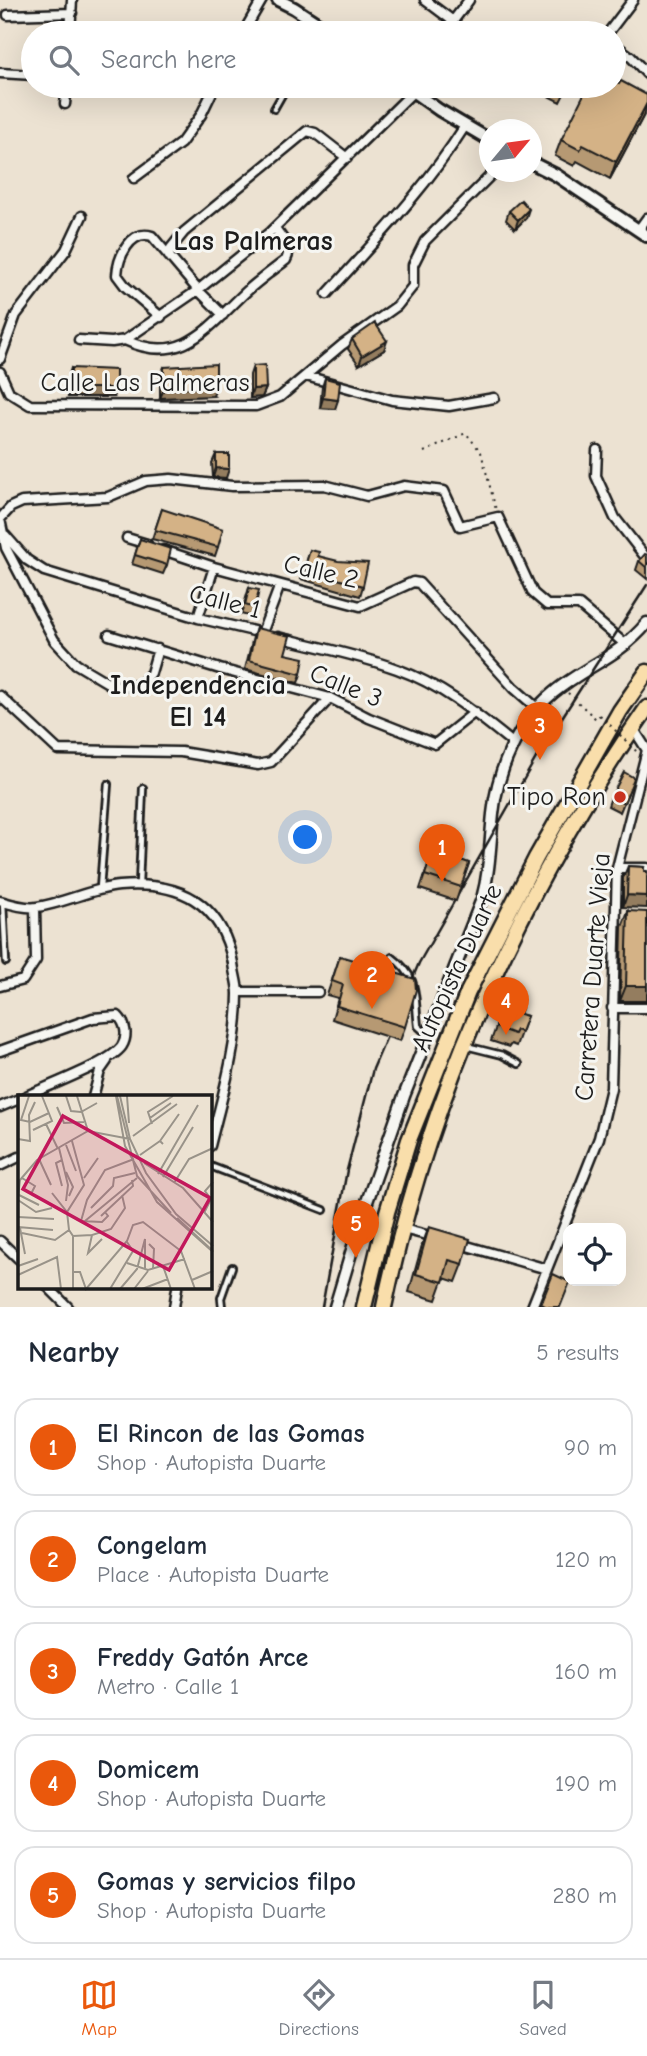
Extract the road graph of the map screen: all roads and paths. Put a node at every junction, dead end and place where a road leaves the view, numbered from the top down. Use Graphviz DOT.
graph roads {
  1 [pos="72,0"];
  2 [pos="262,0"];
  3 [pos="278,0"];
  4 [pos="425,0"];
  5 [pos="469,0"];
  6 [pos="633,0"];
  7 [pos="72,13"];
  8 [pos="8,15"];
  9 [pos="71,21"];
  10 [pos="250,21"];
  11 [pos="308,21"];
  12 [pos="453,21"];
  13 [pos="617,21"];
  14 [pos="626,53"];
  15 [pos="0,73"];
  16 [pos="21,74"];
  17 [pos="647,74"];
  18 [pos="66,98"];
  19 [pos="209,98"];
  20 [pos="281,98"];
  21 [pos="398,98"];
  22 [pos="424,98"];
  23 [pos="65,104"];
  24 [pos="274,109"];
  25 [pos="465,125"];
  26 [pos="479,134"];
  27 [pos="347,158"];
  28 [pos="542,168"];
  29 [pos="134,178"];
  30 [pos="484,182"];
  31 [pos="82,216"];
  32 [pos="647,219"];
  33 [pos="275,228"];
  34 [pos="643,233"];
  35 [pos="169,256"];
  36 [pos="198,290"];
  37 [pos="327,295"];
  38 [pos="223,315"];
  39 [pos="161,317"];
  40 [pos="79,340"];
  41 [pos="125,340"];
  42 [pos="0,359"];
  43 [pos="0,373"];
  44 [pos="306,376"];
  45 [pos="4,393"];
  46 [pos="494,398"];
  47 [pos="597,450"];
  48 [pos="424,452"];
  49 [pos="498,517"];
  50 [pos="3,533"];
  51 [pos="127,538"];
  52 [pos="647,559"];
  53 [pos="214,567"];
  54 [pos="280,585"];
  55 [pos="198,618"];
  56 [pos="647,623"];
  57 [pos="262,634"];
  58 [pos="109,635"];
  59 [pos="626,645"];
  60 [pos="158,649"];
  61 [pos="647,672"];
  62 [pos="562,687"];
  63 [pos="0,696"];
  64 [pos="330,698"];
  65 [pos="647,708"];
  66 [pos="538,709"];
  67 [pos="475,712"];
  68 [pos="633,729"];
  69 [pos="514,744"];
  70 [pos="639,754"];
  71 [pos="108,784"];
  72 [pos="143,788"];
  73 [pos="617,868"];
  74 [pos="647,868"];
  75 [pos="139,884"];
  76 [pos="100,888"];
  77 [pos="1,901"];
  78 [pos="34,908"];
  79 [pos="617,913"];
  80 [pos="627,913"];
  81 [pos="391,957"];
  82 [pos="6,962"];
  83 [pos="0,986"];
  84 [pos="238,992"];
  85 [pos="318,992"];
  86 [pos="612,1008"];
  87 [pos="647,1008"];
  88 [pos="428,1035"];
  89 [pos="465,1046"];
  90 [pos="0,1051"];
  91 [pos="108,1058"];
  92 [pos="519,1064"];
  93 [pos="28,1095"];
  94 [pos="94,1095"];
  95 [pos="18,1100"];
  96 [pos="0,1107"];
  97 [pos="212,1138"];
  98 [pos="18,1157"];
  99 [pos="0,1166"];
  100 [pos="212,1167"];
  101 [pos="324,1210"];
  102 [pos="403,1229"];
  103 [pos="440,1239"];
  104 [pos="0,1241"];
  105 [pos="454,1243"];
  106 [pos="8,1247"];
  107 [pos="0,1256"];
  108 [pos="18,1258"];
  109 [pos="232,1267"];
  110 [pos="547,1269"];
  111 [pos="50,1290"];
  112 [pos="68,1307"];
  113 [pos="222,1307"];
  114 [pos="335,1307"];
  115 [pos="364,1307"];
  116 [pos="384,1307"];
  117 [pos="532,1307"];
  1 -- 7 [label="street"];
  2 -- 10 [label="street"];
  3 -- 11 [label="main road"];
  4 -- 12 [label="street"];
  5 -- 12 [label="street"];
  6 -- 13 [label="street"];
  7 -- 8 [label="street"];
  7 -- 9 [label="street"];
  14 -- 17 [label="street"];
  15 -- 16 [label="street"];
  18 -- 23 [label="street"];
  19 -- 29 [label="street"];
  20 -- 24 [label="lane"];
  21 -- 27 [label="street"];
  22 -- 25 [label="main road"];
  25 -- 26 [label="main road"];
  25 -- 37 [label="street"];
  27 -- 33 [label="street"];
  27 -- 35 [label="street"];
  28 -- 34 [label="main road"];
  30 -- 44 [label="street, Calle Las Palmeras"];
  31 -- 42 [label="street"];
  32 -- 34 [label="street"];
  33 -- 36 [label="street"];
  33 -- 38 [label="street"];
  35 -- 36 [label="street"];
  35 -- 39 [label="street"];
  36 -- 38 [label="street"];
  36 -- 39 [label="street"];
  38 -- 41 [label="street"];
  39 -- 41 [label="street"];
  40 -- 41 [label="street"];
  43 -- 45 [label="street, Calle Las Palmeras"];
  44 -- 45 [label="street, Calle Las Palmeras"];
  44 -- 46 [label="street"];
  47 -- 52 [label="street"];
  48 -- 49 [label="path"];
  49 -- 50 [label="street"];
  49 -- 59 [label="street"];
  50 -- 55 [label="street, Calle 1"];
  50 -- 60 [label="street"];
  51 -- 53 [label="street, Calle 2"];
  53 -- 54 [label="street, Calle 2"];
  53 -- 55 [label="street"];
  54 -- 57 [label="street"];
  54 -- 66 [label="street, Calle 2"];
  55 -- 57 [label="street, Calle 1"];
  56 -- 59 [label="street"];
  57 -- 67 [label="street, Calle 1"];
  58 -- 60 [label="street, Calle 3"];
  59 -- 62 [label="street"];
  60 -- 64 [label="street, Calle 3"];
  61 -- 115 [label="highway, Autopista Duarte"];
  62 -- 66 [label="street"];
  62 -- 70 [label="path, bridge"];
  63 -- 64 [label="street"];
  64 -- 67 [label="street, Calle 3"];
  65 -- 68 [label="highway, Autopista Duarte"];
  66 -- 69 [label="street"];
  67 -- 69 [label="street, Calle 1"];
  68 -- 73 [label="street, Carretera Duarte Vieja"];
  68 -- 89 [label="highway, Autopista Duarte"];
  69 -- 88 [label="street"];
  71 -- 76 [label="lane"];
  72 -- 75 [label="lane"];
  73 -- 74 [label="street"];
  73 -- 79 [label="street, Carretera Duarte Vieja"];
  75 -- 76 [label="street"];
  75 -- 84 [label="street"];
  76 -- 78 [label="street"];
  77 -- 78 [label="street"];
  77 -- 82 [label="lane"];
  78 -- 83 [label="street"];
  79 -- 80 [label="street"];
  79 -- 86 [label="street, Carretera Duarte Vieja"];
  81 -- 88 [label="lane"];
  84 -- 85 [label="street"];
  84 -- 97 [label="street"];
  86 -- 87 [label="street"];
  86 -- 110 [label="street, Carretera Duarte Vieja"];
  88 -- 114 [label="street"];
  89 -- 92 [label="lane"];
  89 -- 102 [label="highway, Autopista Duarte"];
  90 -- 91 [label="street"];
  91 -- 93 [label="street"];
  91 -- 94 [label="street"];
  95 -- 96 [label="street"];
  98 -- 99 [label="street"];
  100 -- 101 [label="lane"];
  102 -- 103 [label="street"];
  102 -- 116 [label="highway, Autopista Duarte"];
  104 -- 106 [label="street"];
  105 -- 110 [label="street"];
  106 -- 107 [label="street"];
  106 -- 108 [label="street"];
  109 -- 113 [label="lane"];
  110 -- 117 [label="street, Carretera Duarte Vieja"];
  111 -- 112 [label="street"];
}
